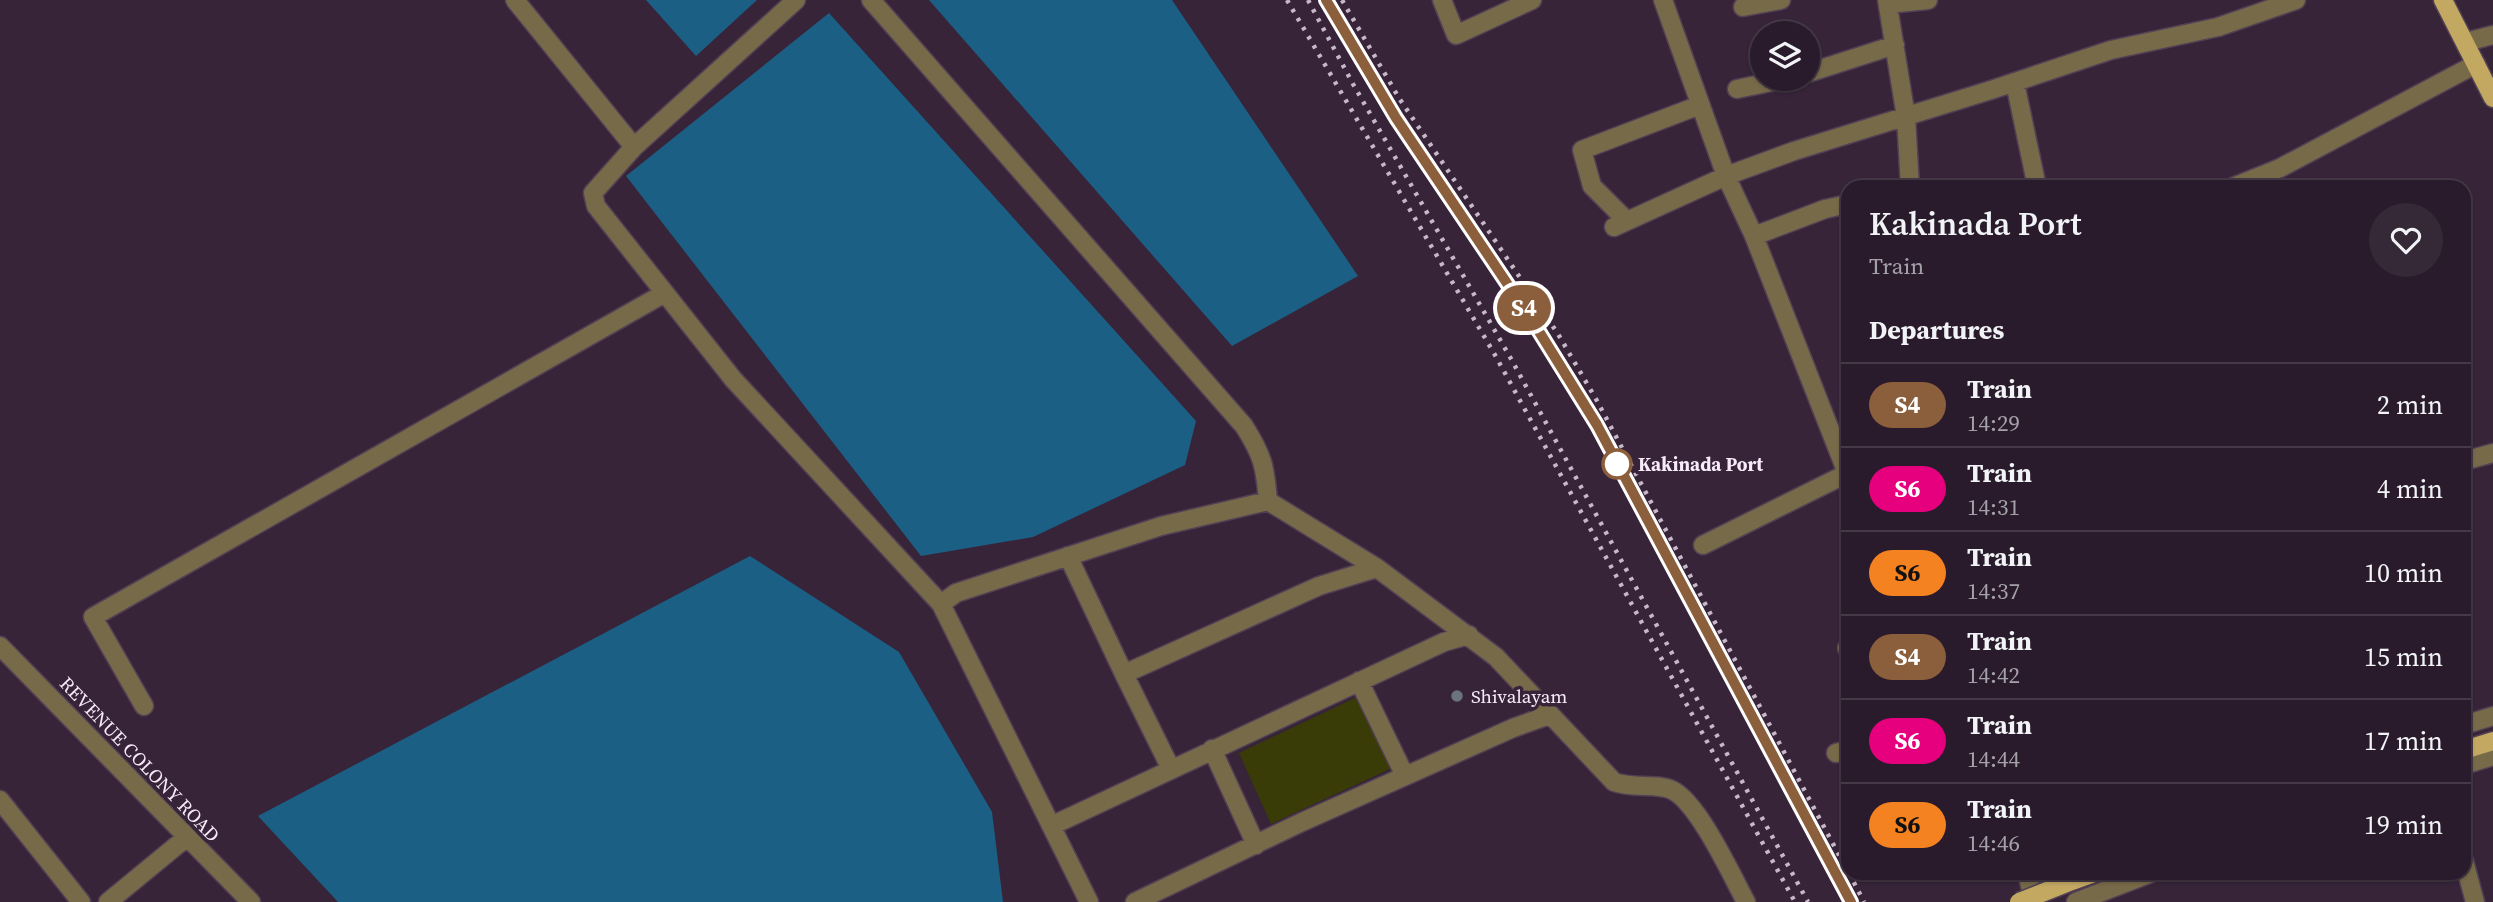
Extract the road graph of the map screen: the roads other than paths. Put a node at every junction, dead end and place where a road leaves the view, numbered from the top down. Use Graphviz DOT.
graph roads {
  1 [pos="514,0"];
  2 [pos="796,0"];
  3 [pos="871,0"];
  4 [pos="1442,0"];
  5 [pos="1663,0"];
  6 [pos="1781,0"];
  7 [pos="1928,0"];
  8 [pos="2296,0"];
  9 [pos="2443,0"];
  10 [pos="1524,1"];
  11 [pos="1887,2"];
  12 [pos="1742,8"];
  13 [pos="2493,35"];
  14 [pos="2466,42"];
  15 [pos="1895,45"];
  16 [pos="2476,64"];
  17 [pos="1820,69"];
  18 [pos="2015,83"];
  19 [pos="1750,86"];
  20 [pos="1737,89"];
  21 [pos="2493,98"];
  22 [pos="1700,105"];
  23 [pos="1906,117"];
  24 [pos="634,147"];
  25 [pos="1726,176"];
  26 [pos="1910,180"];
  27 [pos="2036,180"];
  28 [pos="2250,180"];
  29 [pos="1841,206"];
  30 [pos="1754,236"];
  31 [pos="665,293"];
  32 [pos="2493,453"];
  33 [pos="1841,458"];
  34 [pos="2471,459"];
  35 [pos="1841,476"];
  36 [pos="1268,501"];
  37 [pos="1703,545"];
  38 [pos="1068,556"];
  39 [pos="1377,568"];
  40 [pos="941,604"];
  41 [pos="1469,635"];
  42 [pos="0,646"];
  43 [pos="1124,674"];
  44 [pos="1359,681"];
  45 [pos="144,706"];
  46 [pos="1549,715"];
  47 [pos="2493,716"];
  48 [pos="2471,723"];
  49 [pos="2493,741"];
  50 [pos="2471,748"];
  51 [pos="1212,749"];
  52 [pos="2493,756"];
  53 [pos="2471,763"];
  54 [pos="1171,769"];
  55 [pos="1405,776"];
  56 [pos="0,800"];
  57 [pos="1051,826"];
  58 [pos="187,836"];
  59 [pos="1256,845"];
  60 [pos="2032,880"];
  61 [pos="2075,880"];
  62 [pos="2133,880"];
  63 [pos="2469,880"];
  64 [pos="81,902"];
  65 [pos="108,902"];
  66 [pos="251,902"];
  67 [pos="1089,902"];
  68 [pos="1135,902"];
  69 [pos="1746,902"];
  70 [pos="2019,902"];
  71 [pos="2034,902"];
  72 [pos="2076,902"];
  73 [pos="2475,902"];
  1 -- 24 [label="street"];
  2 -- 24 [label="street"];
  3 -- 36 [label="street"];
  4 -- 10 [label="street"];
  5 -- 22 [label="street"];
  6 -- 12 [label="street"];
  7 -- 11 [label="street"];
  8 -- 18 [label="street"];
  9 -- 14 [label="main road"];
  11 -- 15 [label="street"];
  13 -- 14 [label="street"];
  14 -- 16 [label="main road"];
  15 -- 17 [label="street"];
  15 -- 23 [label="street"];
  16 -- 21 [label="main road"];
  16 -- 28 [label="street"];
  18 -- 23 [label="street"];
  18 -- 27 [label="street"];
  19 -- 20 [label="street"];
  22 -- 25 [label="street"];
  22 -- 25 [label="street"];
  23 -- 25 [label="street"];
  23 -- 26 [label="street"];
  24 -- 31 [label="street"];
  25 -- 30 [label="street"];
  29 -- 30 [label="street"];
  30 -- 33 [label="street"];
  31 -- 40 [label="street"];
  31 -- 45 [label="street"];
  32 -- 34 [label="street"];
  35 -- 37 [label="street"];
  36 -- 38 [label="street"];
  36 -- 39 [label="street"];
  38 -- 40 [label="street"];
  38 -- 43 [label="street"];
  39 -- 41 [label="street"];
  39 -- 43 [label="street"];
  40 -- 57 [label="street"];
  41 -- 44 [label="street"];
  41 -- 46 [label="street"];
  42 -- 58 [label="street, REVENUE COLONY ROAD"];
  43 -- 54 [label="street"];
  44 -- 51 [label="street"];
  44 -- 55 [label="street"];
  46 -- 55 [label="street"];
  46 -- 69 [label="street"];
  47 -- 48 [label="street"];
  49 -- 50 [label="main road"];
  51 -- 54 [label="street"];
  51 -- 59 [label="street"];
  52 -- 53 [label="street"];
  54 -- 57 [label="street"];
  55 -- 59 [label="street"];
  56 -- 64 [label="street"];
  57 -- 67 [label="street"];
  58 -- 65 [label="street"];
  58 -- 66 [label="street, REVENUE COLONY ROAD"];
  59 -- 68 [label="street"];
  60 -- 71 [label="street"];
  61 -- 70 [label="main road, bridge"];
  62 -- 72 [label="street"];
  63 -- 73 [label="street"];
}
